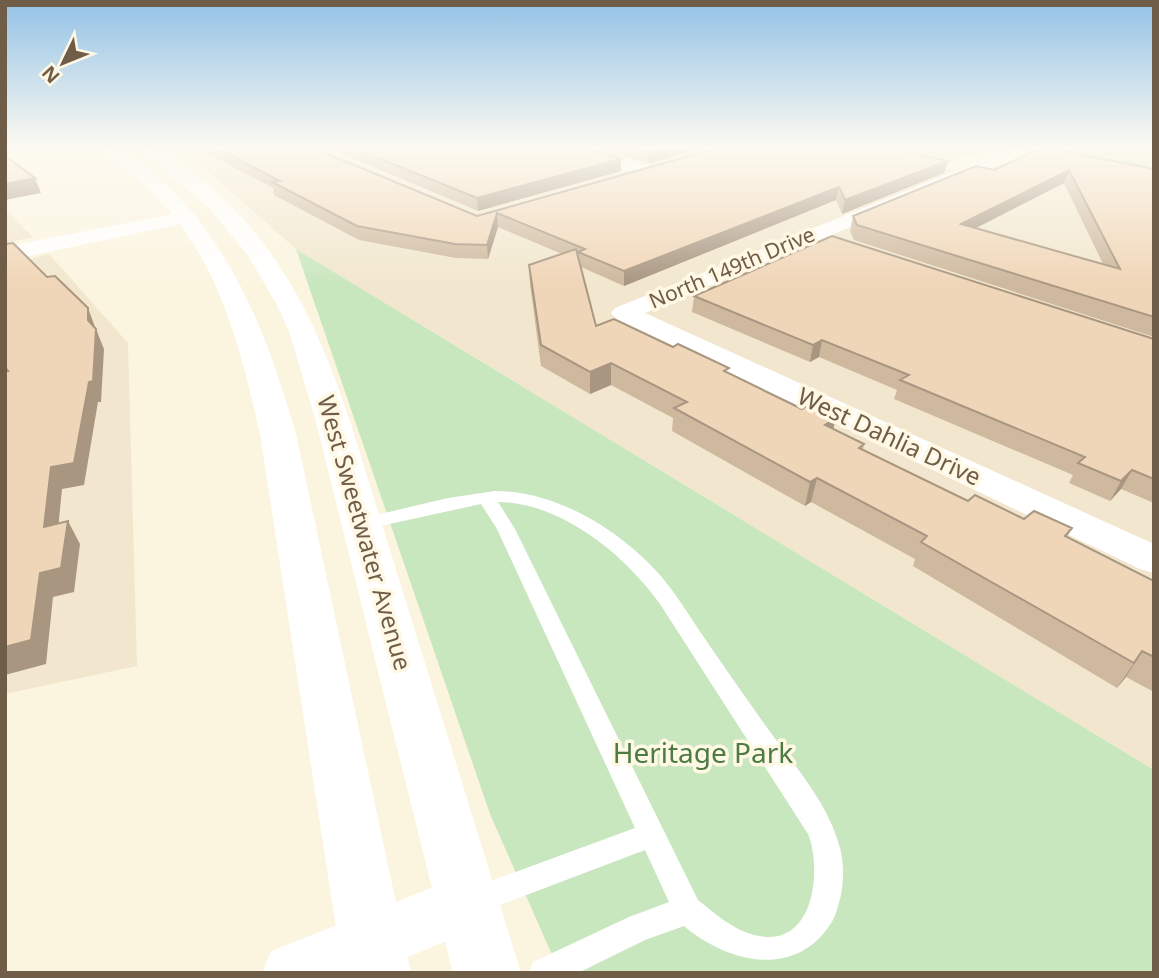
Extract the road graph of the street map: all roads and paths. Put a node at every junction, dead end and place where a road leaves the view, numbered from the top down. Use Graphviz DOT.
graph roads {
  1 [pos="165,193"];
  2 [pos="206,193"];
  3 [pos="914,193"];
  4 [pos="188,217"];
  5 [pos="810,236"];
  6 [pos="850,249"];
  7 [pos="5,254"];
  8 [pos="624,313"];
  9 [pos="486,499"];
  10 [pos="362,524"];
  11 [pos="1154,560"];
  12 [pos="651,835"];
  13 [pos="467,903"];
  14 [pos="688,910"];
  15 [pos="374,958"];
  16 [pos="293,973"];
  17 [pos="487,973"];
  18 [pos="544,973"];
  1 -- 4 [label="street"];
  2 -- 10 [label="street, West Sweetwater Avenue"];
  3 -- 5 [label="street, North 149th Drive"];
  4 -- 7 [label="street"];
  4 -- 15 [label="street"];
  5 -- 6 [label="street"];
  5 -- 8 [label="street, North 149th Drive"];
  8 -- 11 [label="street, West Dahlia Drive"];
  9 -- 10 [label="lane"];
  9 -- 12 [label="lane"];
  9 -- 14 [label="lane"];
  10 -- 13 [label="street, West Sweetwater Avenue"];
  12 -- 13 [label="lane"];
  12 -- 14 [label="lane"];
  13 -- 15 [label="street"];
  13 -- 17 [label="street, West Sweetwater Avenue"];
  14 -- 18 [label="lane"];
  15 -- 16 [label="street"];
}
